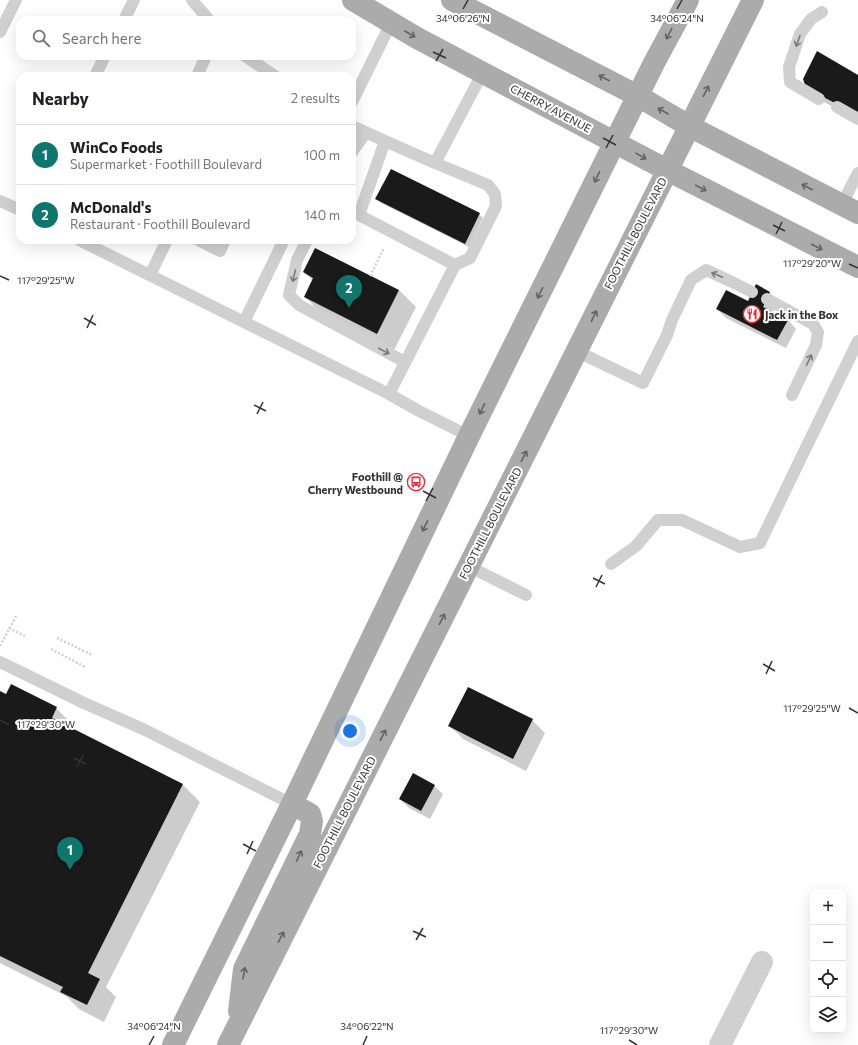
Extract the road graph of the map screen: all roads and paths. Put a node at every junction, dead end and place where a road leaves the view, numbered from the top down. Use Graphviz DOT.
graph roads {
  1 [pos="16,0"];
  2 [pos="134,0"];
  3 [pos="192,0"];
  4 [pos="353,0"];
  5 [pos="452,0"];
  6 [pos="688,0"];
  7 [pos="753,0"];
  8 [pos="822,12"];
  9 [pos="126,16"];
  10 [pos="206,16"];
  11 [pos="391,23"];
  12 [pos="0,32"];
  13 [pos="103,60"];
  14 [pos="204,60"];
  15 [pos="251,60"];
  16 [pos="97,72"];
  17 [pos="198,72"];
  18 [pos="269,72"];
  19 [pos="483,72"];
  20 [pos="356,94"];
  21 [pos="638,96"];
  22 [pos="819,99"];
  23 [pos="838,108"];
  24 [pos="858,119"];
  25 [pos="688,126"];
  26 [pos="356,128"];
  27 [pos="366,132"];
  28 [pos="385,141"];
  29 [pos="615,142"];
  30 [pos="356,146"];
  31 [pos="435,163"];
  32 [pos="667,170"];
  33 [pos="858,173"];
  34 [pos="0,201"];
  35 [pos="16,208"];
  36 [pos="850,209"];
  37 [pos="88,244"];
  38 [pos="164,244"];
  39 [pos="206,244"];
  40 [pos="223,244"];
  41 [pos="282,244"];
  42 [pos="305,244"];
  43 [pos="384,248"];
  44 [pos="455,265"];
  45 [pos="858,267"];
  46 [pos="150,275"];
  47 [pos="370,276"];
  48 [pos="752,292"];
  49 [pos="767,299"];
  50 [pos="244,322"];
  51 [pos="858,341"];
  52 [pos="576,351"];
  53 [pos="405,362"];
  54 [pos="388,394"];
  55 [pos="792,395"];
  56 [pos="469,436"];
  57 [pos="611,564"];
  58 [pos="468,566"];
  59 [pos="526,595"];
  60 [pos="16,616"];
  61 [pos="9,628"];
  62 [pos="26,636"];
  63 [pos="57,638"];
  64 [pos="0,646"];
  65 [pos="51,650"];
  66 [pos="92,655"];
  67 [pos="0,662"];
  68 [pos="85,667"];
  69 [pos="292,804"];
  70 [pos="762,962"];
  71 [pos="237,1026"];
  72 [pos="173,1045"];
  73 [pos="228,1045"];
  74 [pos="720,1045"];
  1 -- 12 [label="lane"];
  2 -- 9 [label="lane"];
  3 -- 10 [label="lane"];
  4 -- 11 [label="main road, CHERRY AVENUE"];
  21 -- 5 [label="main road, one-way"];
  6 -- 21 [label="main road, one-way"];
  25 -- 7 [label="main road, FOOTHILL BOULEVARD, one-way"];
  8 -- 22 [label="lane, one-way"];
  11 -- 19 [label="main road, CHERRY AVENUE, one-way"];
  11 -- 20 [label="lane"];
  13 -- 16 [label="lane"];
  14 -- 17 [label="lane"];
  15 -- 18 [label="lane"];
  19 -- 29 [label="main road, CHERRY AVENUE"];
  19 -- 31 [label="lane"];
  25 -- 21 [label="main road, one-way"];
  21 -- 29 [label="main road"];
  23 -- 24 [label="lane"];
  25 -- 32 [label="main road, FOOTHILL BOULEVARD"];
  36 -- 25 [label="main road, one-way"];
  26 -- 27 [label="lane"];
  27 -- 28 [label="lane"];
  27 -- 30 [label="lane"];
  28 -- 31 [label="lane"];
  28 -- 44 [label="lane"];
  29 -- 32 [label="main road, CHERRY AVENUE, one-way"];
  29 -- 56 [label="main road, one-way"];
  31 -- 44 [label="lane"];
  32 -- 45 [label="main road, CHERRY AVENUE, one-way"];
  52 -- 32 [label="main road, FOOTHILL BOULEVARD, one-way"];
  33 -- 36 [label="lane"];
  34 -- 35 [label="lane"];
  37 -- 46 [label="lane"];
  38 -- 46 [label="lane"];
  39 -- 40 [label="lane"];
  41 -- 50 [label="lane"];
  42 -- 53 [label="lane, one-way"];
  43 -- 47 [label="path"];
  44 -- 53 [label="lane"];
  46 -- 50 [label="lane"];
  48 -- 52 [label="lane, one-way"];
  55 -- 49 [label="lane, one-way"];
  50 -- 54 [label="lane"];
  51 -- 57 [label="lane"];
  58 -- 52 [label="main road, FOOTHILL BOULEVARD, one-way"];
  53 -- 54 [label="lane"];
  54 -- 56 [label="lane"];
  56 -- 69 [label="main road, one-way"];
  58 -- 59 [label="lane"];
  71 -- 58 [label="main road, FOOTHILL BOULEVARD, one-way"];
  60 -- 61 [label="path"];
  61 -- 62 [label="path"];
  61 -- 64 [label="path"];
  63 -- 66 [label="path"];
  65 -- 68 [label="path"];
  67 -- 69 [label="lane"];
  71 -- 69 [label="main road, one-way"];
  69 -- 72 [label="main road"];
  70 -- 74 [label="street"];
  71 -- 73 [label="main road, FOOTHILL BOULEVARD"];
}
